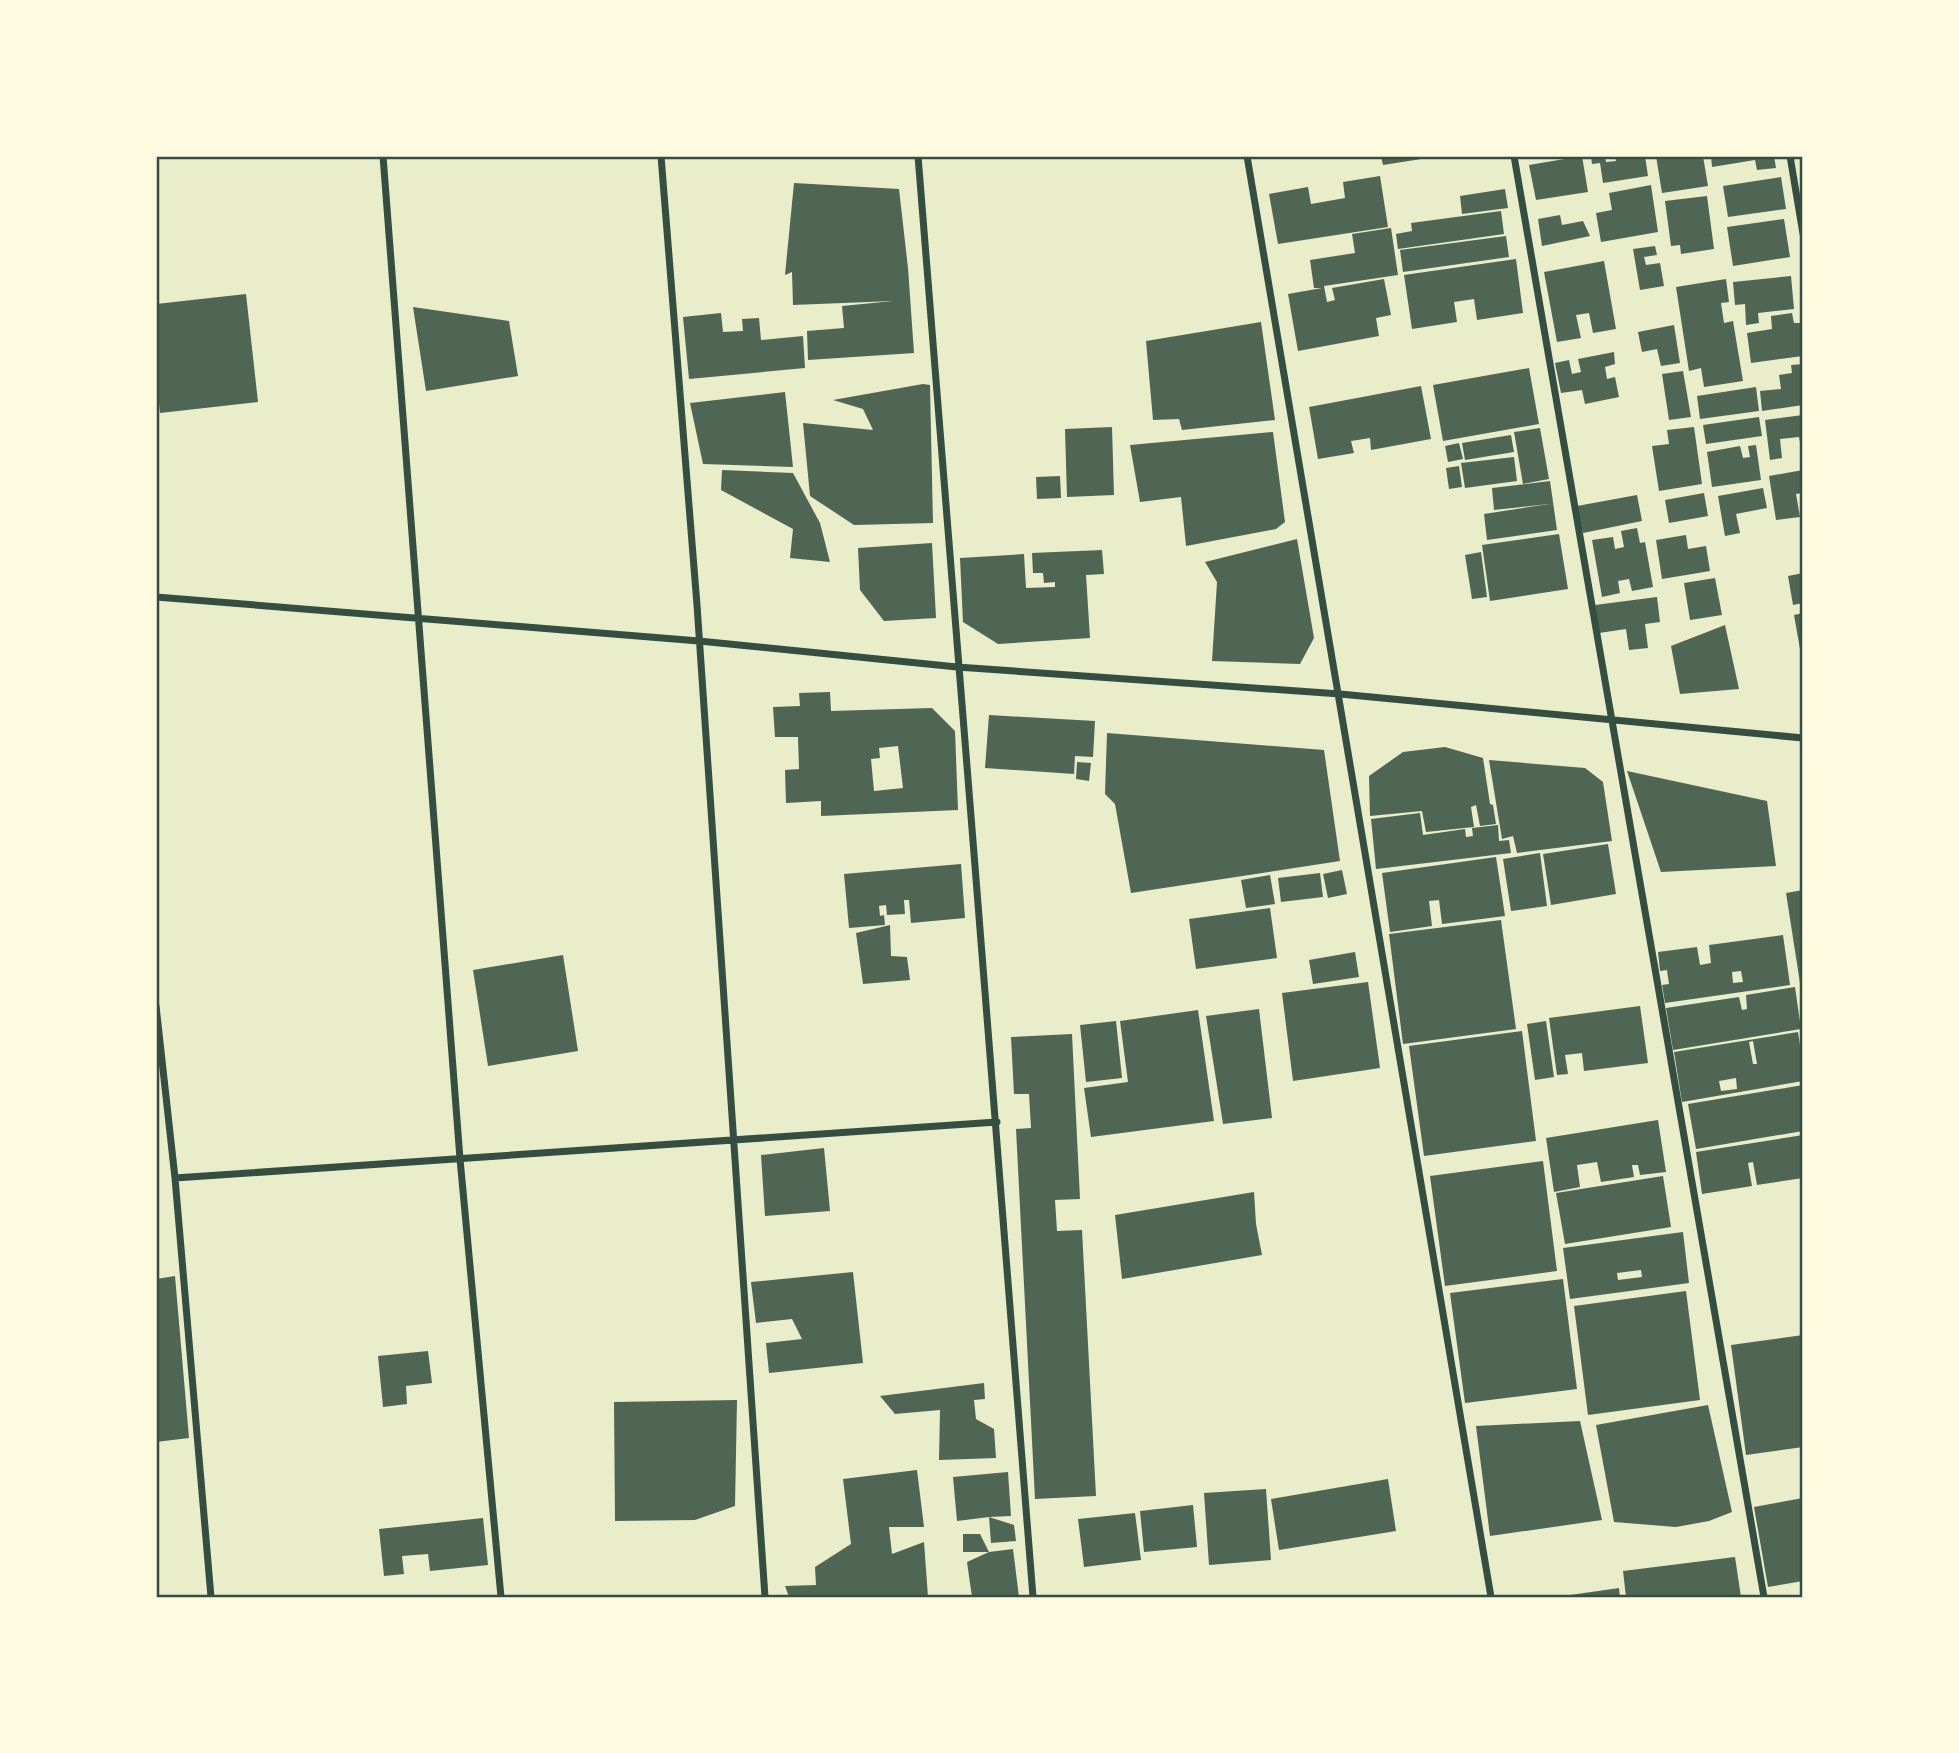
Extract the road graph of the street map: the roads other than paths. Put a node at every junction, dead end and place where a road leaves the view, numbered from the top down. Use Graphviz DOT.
graph roads {
  1 [pos="383,156"];
  2 [pos="661,156"];
  3 [pos="918,156"];
  4 [pos="1247,156"];
  5 [pos="1514,156"];
  6 [pos="1790,156"];
  7 [pos="1803,234"];
  8 [pos="156,597"];
  9 [pos="419,618"];
  10 [pos="699,641"];
  11 [pos="957,667"];
  12 [pos="1340,694"];
  13 [pos="1612,720"];
  14 [pos="1803,738"];
  15 [pos="156,1006"];
  16 [pos="998,1122"];
  17 [pos="734,1140"];
  18 [pos="460,1159"];
  19 [pos="175,1178"];
  20 [pos="211,1597"];
  21 [pos="501,1597"];
  22 [pos="765,1597"];
  23 [pos="1033,1597"];
  24 [pos="1491,1597"];
  25 [pos="1763,1597"];
  1 -- 9 [label="street"];
  2 -- 10 [label="street"];
  3 -- 11 [label="street"];
  4 -- 12 [label="street"];
  5 -- 13 [label="street"];
  6 -- 7 [label="street"];
  8 -- 9 [label="street"];
  9 -- 10 [label="street"];
  9 -- 18 [label="street"];
  10 -- 11 [label="street"];
  10 -- 17 [label="street"];
  11 -- 12 [label="street"];
  11 -- 16 [label="street"];
  12 -- 13 [label="street"];
  12 -- 24 [label="street"];
  13 -- 14 [label="street"];
  13 -- 25 [label="street"];
  15 -- 19 [label="street"];
  16 -- 17 [label="street"];
  16 -- 23 [label="street"];
  17 -- 18 [label="street"];
  17 -- 22 [label="street"];
  18 -- 19 [label="street"];
  18 -- 21 [label="street"];
  19 -- 20 [label="street"];
}
